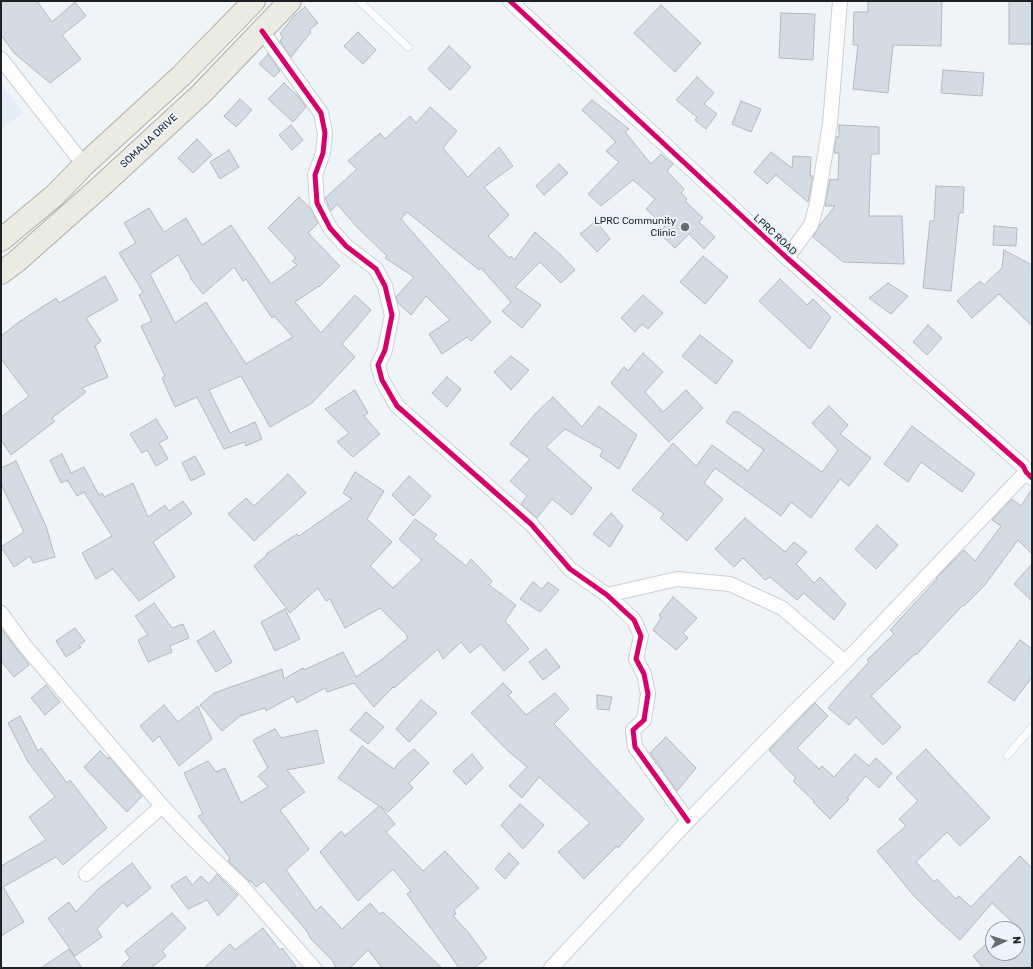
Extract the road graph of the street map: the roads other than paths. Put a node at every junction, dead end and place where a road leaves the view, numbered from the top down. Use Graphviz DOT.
graph roads {
  1 [pos="254,1"];
  2 [pos="290,1"];
  3 [pos="358,1"];
  4 [pos="510,1"];
  5 [pos="840,1"];
  6 [pos="262,31"];
  7 [pos="408,47"];
  8 [pos="1,59"];
  9 [pos="84,165"];
  10 [pos="1,240"];
  11 [pos="787,258"];
  12 [pos="1,273"];
  13 [pos="1028,468"];
  14 [pos="607,595"];
  15 [pos="1,613"];
  16 [pos="845,662"];
  17 [pos="1032,727"];
  18 [pos="1007,756"];
  19 [pos="162,806"];
  20 [pos="688,821"];
  21 [pos="86,874"];
  22 [pos="314,968"];
  23 [pos="551,968"];
  1 -- 9 [label="main road"];
  2 -- 6 [label="main road, SOMALIA DRIVE"];
  3 -- 7 [label="lane"];
  4 -- 11 [label="street, LPRC ROAD"];
  5 -- 11 [label="street"];
  6 -- 12 [label="main road, SOMALIA DRIVE"];
  6 -- 14 [label="street"];
  8 -- 9 [label="street"];
  9 -- 10 [label="main road"];
  11 -- 13 [label="street, LPRC ROAD"];
  13 -- 16 [label="street"];
  14 -- 16 [label="street"];
  14 -- 20 [label="street"];
  15 -- 19 [label="street"];
  16 -- 20 [label="street"];
  17 -- 18 [label="lane"];
  19 -- 21 [label="street"];
  19 -- 22 [label="street"];
  20 -- 23 [label="street"];
}
